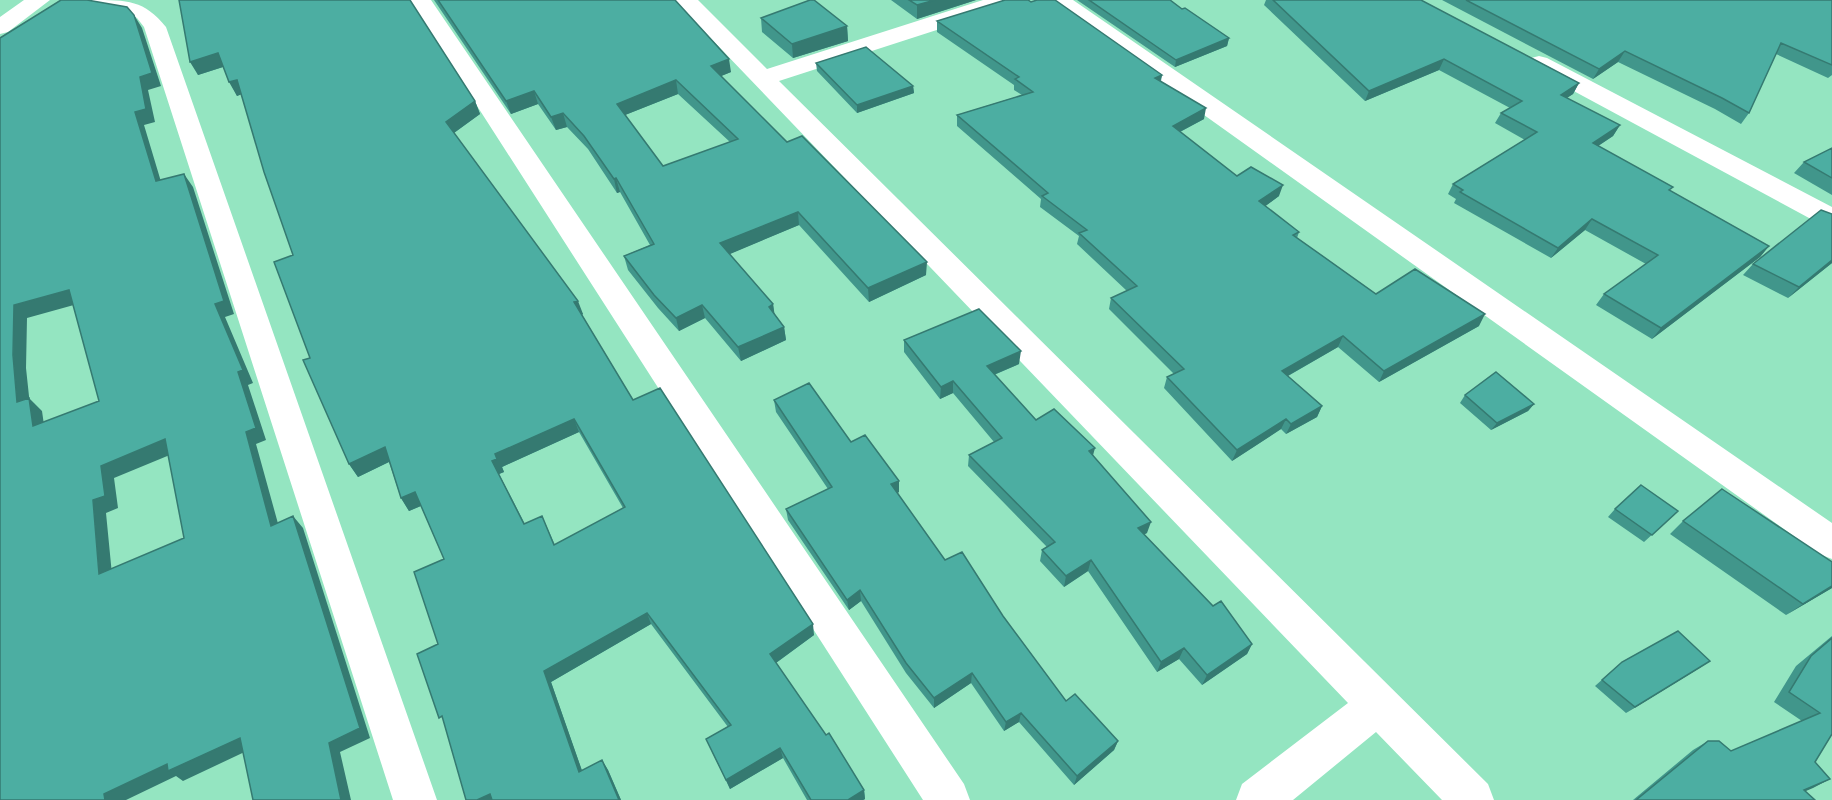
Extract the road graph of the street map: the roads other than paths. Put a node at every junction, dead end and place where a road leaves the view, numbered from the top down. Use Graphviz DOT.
graph roads {
  1 [pos="39,0"];
  2 [pos="103,0"];
  3 [pos="420,0"];
  4 [pos="685,0"];
  5 [pos="1006,0"];
  6 [pos="1058,0"];
  7 [pos="0,27"];
  8 [pos="1515,51"];
  9 [pos="763,78"];
  10 [pos="1832,219"];
  11 [pos="1832,543"];
  12 [pos="1379,704"];
  13 [pos="415,800"];
  14 [pos="948,800"];
  15 [pos="1258,800"];
  16 [pos="1472,800"];
  1 -- 7 [label="street"];
  2 -- 13 [label="street"];
  3 -- 14 [label="street"];
  4 -- 9 [label="street"];
  5 -- 9 [label="street"];
  6 -- 11 [label="street"];
  8 -- 10 [label="street"];
  9 -- 12 [label="street"];
  12 -- 15 [label="street"];
  12 -- 16 [label="street"];
}
